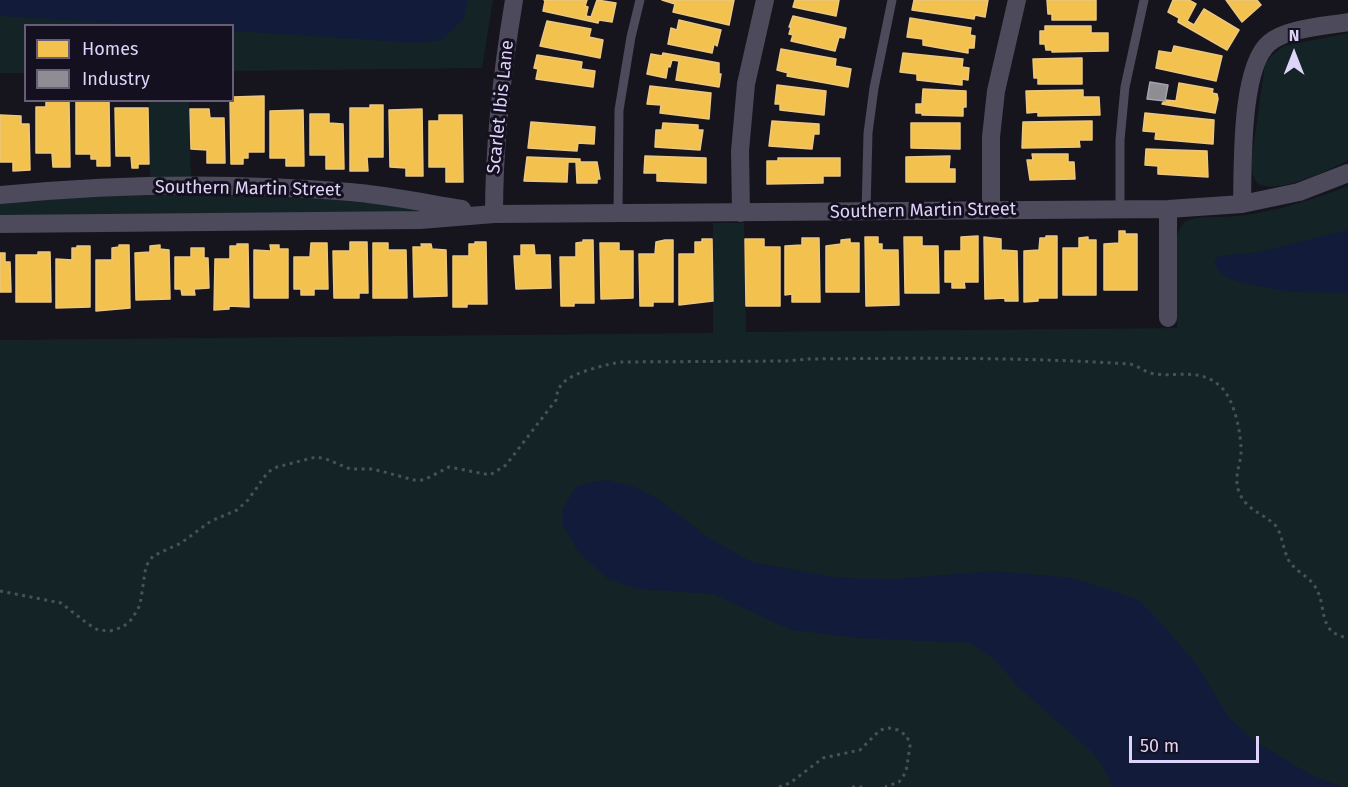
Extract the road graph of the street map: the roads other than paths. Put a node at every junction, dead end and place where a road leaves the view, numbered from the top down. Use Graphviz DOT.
graph roads {
  1 [pos="514,0"];
  2 [pos="640,0"];
  3 [pos="765,0"];
  4 [pos="892,0"];
  5 [pos="1017,0"];
  6 [pos="1144,0"];
  7 [pos="1348,22"];
  8 [pos="1348,173"];
  9 [pos="0,195"];
  10 [pos="1242,204"];
  11 [pos="1120,209"];
  12 [pos="1168,209"];
  13 [pos="991,210"];
  14 [pos="866,212"];
  15 [pos="741,213"];
  16 [pos="494,214"];
  17 [pos="618,214"];
  18 [pos="0,224"];
  19 [pos="1168,318"];
  1 -- 16 [label="street, Scarlet Ibis Lane"];
  2 -- 17 [label="lane"];
  3 -- 15 [label="street"];
  4 -- 14 [label="lane"];
  5 -- 13 [label="street"];
  6 -- 11 [label="lane"];
  7 -- 10 [label="street"];
  8 -- 10 [label="street, Southern Martin Street"];
  9 -- 16 [label="street, Southern Martin Street"];
  10 -- 12 [label="street, Southern Martin Street"];
  11 -- 12 [label="street, Southern Martin Street"];
  11 -- 13 [label="street, Southern Martin Street"];
  12 -- 19 [label="street"];
  13 -- 14 [label="street, Southern Martin Street"];
  14 -- 15 [label="street, Southern Martin Street"];
  15 -- 17 [label="street, Southern Martin Street"];
  16 -- 17 [label="street, Southern Martin Street"];
  16 -- 18 [label="street, Southern Martin Street"];
}
